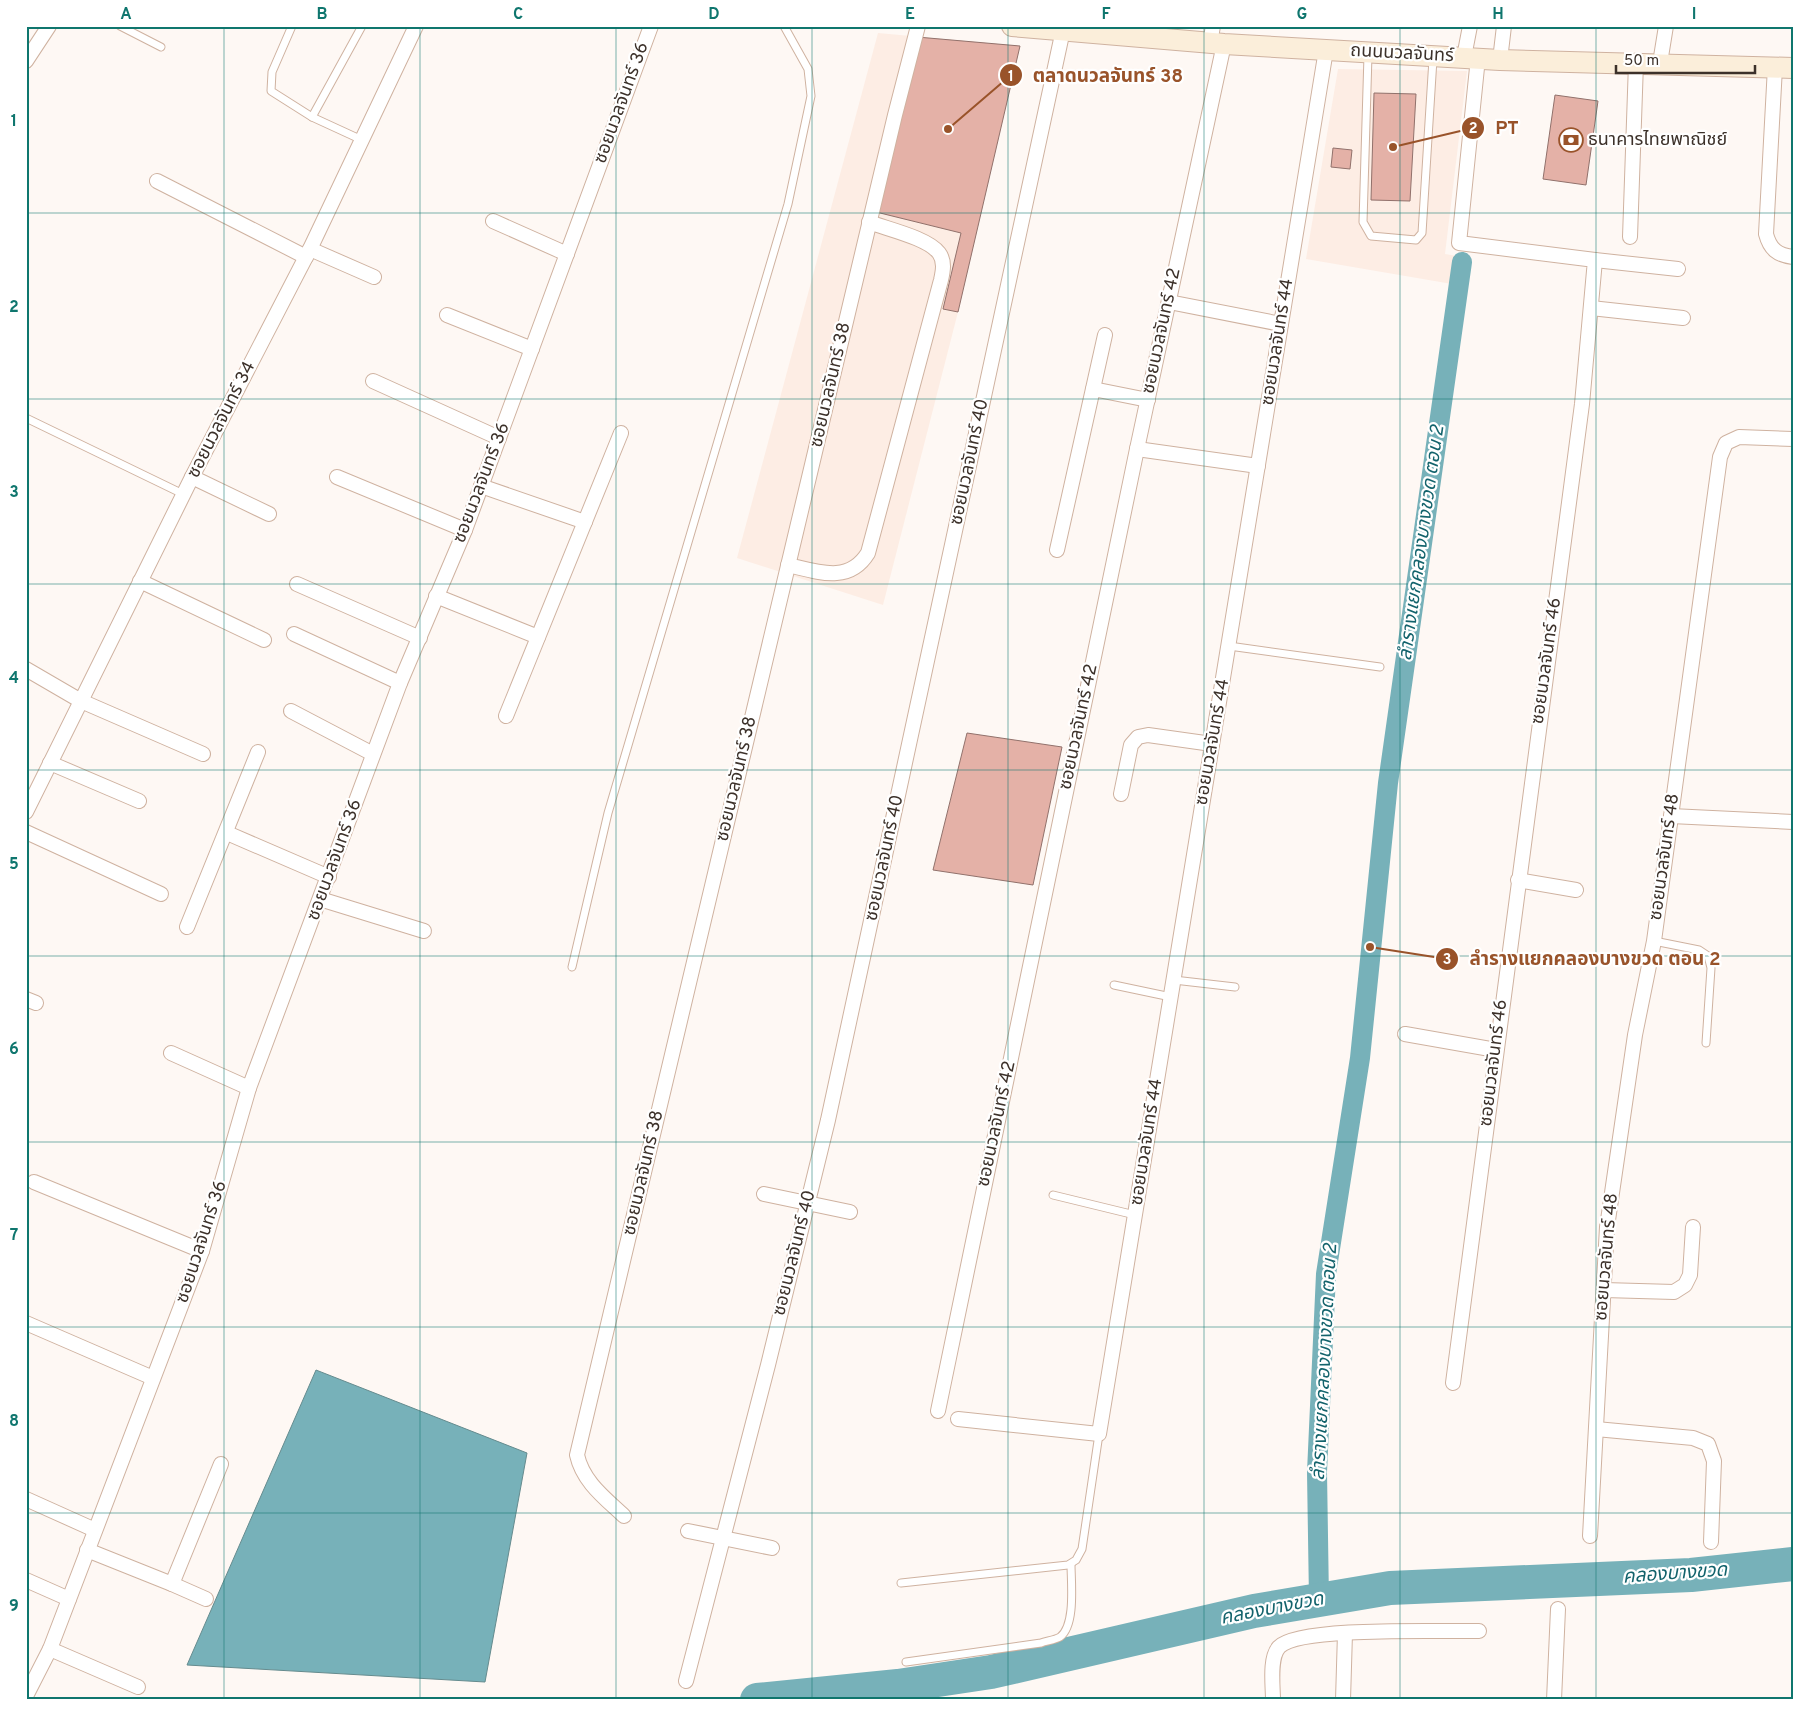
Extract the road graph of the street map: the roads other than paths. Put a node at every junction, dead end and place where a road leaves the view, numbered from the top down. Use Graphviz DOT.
graph roads {
  1 [pos="49,26"];
  2 [pos="120,26"];
  3 [pos="292,26"];
  4 [pos="362,26"];
  5 [pos="416,26"];
  6 [pos="651,26"];
  7 [pos="784,26"];
  8 [pos="918,26"];
  9 [pos="1012,26"];
  10 [pos="1470,26"];
  11 [pos="1504,26"];
  12 [pos="1666,26"];
  13 [pos="1063,30"];
  14 [pos="1216,38"];
  15 [pos="161,47"];
  16 [pos="1326,50"];
  17 [pos="1369,52"];
  18 [pos="1433,56"];
  19 [pos="1471,58"];
  20 [pos="1500,60"];
  21 [pos="26,61"];
  22 [pos="1636,63"];
  23 [pos="1660,63"];
  24 [pos="1784,67"];
  25 [pos="312,117"];
  26 [pos="362,140"];
  27 [pos="157,181"];
  28 [pos="492,221"];
  29 [pos="869,222"];
  30 [pos="1630,237"];
  31 [pos="308,253"];
  32 [pos="567,254"];
  33 [pos="1793,257"];
  34 [pos="1595,260"];
  35 [pos="1678,269"];
  36 [pos="374,277"];
  37 [pos="1169,302"];
  38 [pos="1591,308"];
  39 [pos="447,315"];
  40 [pos="1683,318"];
  41 [pos="1281,324"];
  42 [pos="1105,335"];
  43 [pos="532,349"];
  44 [pos="373,381"];
  45 [pos="1093,389"];
  46 [pos="1148,400"];
  47 [pos="26,418"];
  48 [pos="621,434"];
  49 [pos="499,438"];
  50 [pos="1793,439"];
  51 [pos="1137,449"];
  52 [pos="1258,466"];
  53 [pos="192,477"];
  54 [pos="337,478"];
  55 [pos="481,486"];
  56 [pos="183,494"];
  57 [pos="270,514"];
  58 [pos="585,522"];
  59 [pos="465,530"];
  60 [pos="1057,550"];
  61 [pos="788,566"];
  62 [pos="140,581"];
  63 [pos="297,584"];
  64 [pos="436,596"];
  65 [pos="294,634"];
  66 [pos="538,636"];
  67 [pos="420,638"];
  68 [pos="264,640"];
  69 [pos="1229,646"];
  70 [pos="1380,667"];
  71 [pos="26,668"];
  72 [pos="400,683"];
  73 [pos="81,701"];
  74 [pos="291,711"];
  75 [pos="506,716"];
  76 [pos="1212,744"];
  77 [pos="258,752"];
  78 [pos="203,754"];
  79 [pos="373,754"];
  80 [pos="50,764"];
  81 [pos="1121,794"];
  82 [pos="139,801"];
  83 [pos="26,812"];
  84 [pos="1671,816"];
  85 [pos="1793,822"];
  86 [pos="26,832"];
  87 [pos="227,832"];
  88 [pos="329,877"];
  89 [pos="1518,880"];
  90 [pos="1576,890"];
  91 [pos="161,894"];
  92 [pos="320,899"];
  93 [pos="187,927"];
  94 [pos="424,931"];
  95 [pos="1654,941"];
  96 [pos="572,967"];
  97 [pos="1174,980"];
  98 [pos="1114,985"];
  99 [pos="1235,987"];
  100 [pos="1171,997"];
  101 [pos="1405,1034"];
  102 [pos="1706,1043"];
  103 [pos="1496,1050"];
  104 [pos="171,1053"];
  105 [pos="249,1088"];
  106 [pos="34,1182"];
  107 [pos="764,1194"];
  108 [pos="1053,1195"];
  109 [pos="808,1203"];
  110 [pos="850,1212"];
  111 [pos="1135,1215"];
  112 [pos="1692,1227"];
  113 [pos="202,1251"];
  114 [pos="1604,1290"];
  115 [pos="26,1323"];
  116 [pos="153,1378"];
  117 [pos="1453,1383"];
  118 [pos="938,1411"];
  119 [pos="958,1419"];
  120 [pos="1596,1429"];
  121 [pos="1099,1434"];
  122 [pos="221,1464"];
  123 [pos="26,1499"];
  124 [pos="624,1516"];
  125 [pos="95,1530"];
  126 [pos="688,1531"];
  127 [pos="1590,1536"];
  128 [pos="723,1538"];
  129 [pos="1711,1542"];
  130 [pos="772,1548"];
  131 [pos="87,1550"];
  132 [pos="1071,1564"];
  133 [pos="26,1580"];
  134 [pos="900,1583"];
  135 [pos="172,1584"];
  136 [pos="69,1599"];
  137 [pos="206,1599"];
  138 [pos="1558,1609"];
  139 [pos="1479,1631"];
  140 [pos="1345,1633"];
  141 [pos="50,1649"];
  142 [pos="906,1662"];
  143 [pos="686,1681"];
  144 [pos="138,1687"];
  145 [pos="26,1696"];
  146 [pos="1273,1700"];
  147 [pos="1343,1700"];
  148 [pos="1554,1700"];
  1 -- 21 [label="street"];
  2 -- 15 [label="lane"];
  3 -- 25 [label="lane"];
  4 -- 25 [label="lane"];
  5 -- 26 [label="street, ซอยนวลจันทร์ 34"];
  6 -- 32 [label="street, ซอยนวลจันทร์ 36"];
  7 -- 96 [label="lane"];
  8 -- 29 [label="street, ซอยนวลจันทร์ 38"];
  9 -- 13 [label="main road, ถนนนวลจันทร์"];
  10 -- 19 [label="street"];
  11 -- 20 [label="street"];
  12 -- 23 [label="street"];
  13 -- 14 [label="main road, ถนนนวลจันทร์"];
  13 -- 109 [label="street, ซอยนวลจันทร์ 40"];
  14 -- 16 [label="main road, ถนนนวลจันทร์"];
  14 -- 37 [label="street, ซอยนวลจันทร์ 42"];
  16 -- 17 [label="main road, ถนนนวลจันทร์"];
  16 -- 41 [label="street, ซอยนวลจันทร์ 44"];
  17 -- 18 [label="main road, ถนนนวลจันทร์"];
  17 -- 18 [label="lane"];
  18 -- 19 [label="main road, ถนนนวลจันทร์"];
  19 -- 20 [label="main road, ถนนนวลจันทร์"];
  19 -- 34 [label="street"];
  20 -- 22 [label="main road, ถนนนวลจันทร์"];
  22 -- 23 [label="main road, ถนนนวลจันทร์"];
  22 -- 30 [label="street"];
  23 -- 24 [label="main road, ถนนนวลจันทร์"];
  24 -- 33 [label="street"];
  25 -- 26 [label="lane"];
  26 -- 31 [label="street, ซอยนวลจันทร์ 34"];
  27 -- 31 [label="street"];
  28 -- 32 [label="street"];
  29 -- 61 [label="street, ซอยนวลจันทร์ 38"];
  29 -- 61 [label="street"];
  31 -- 36 [label="street"];
  31 -- 53 [label="street, ซอยนวลจันทร์ 34"];
  32 -- 43 [label="street, ซอยนวลจันทร์ 36"];
  34 -- 35 [label="street"];
  34 -- 38 [label="street, ซอยนวลจันทร์ 46"];
  37 -- 41 [label="street"];
  37 -- 46 [label="street, ซอยนวลจันทร์ 42"];
  38 -- 40 [label="street"];
  38 -- 89 [label="street, ซอยนวลจันทร์ 46"];
  39 -- 43 [label="street"];
  41 -- 52 [label="street, ซอยนวลจันทร์ 44"];
  42 -- 45 [label="street"];
  43 -- 49 [label="street, ซอยนวลจันทร์ 36"];
  44 -- 49 [label="street"];
  45 -- 46 [label="street"];
  45 -- 60 [label="street"];
  46 -- 51 [label="street, ซอยนวลจันทร์ 42"];
  47 -- 56 [label="lane"];
  48 -- 58 [label="street"];
  49 -- 55 [label="street, ซอยนวลจันทร์ 36"];
  50 -- 84 [label="street, ซอยนวลจันทร์ 48"];
  51 -- 52 [label="street"];
  51 -- 118 [label="street, ซอยนวลจันทร์ 42"];
  52 -- 69 [label="street, ซอยนวลจันทร์ 44"];
  53 -- 56 [label="street, ซอยนวลจันทร์ 34"];
  53 -- 57 [label="street"];
  54 -- 59 [label="street"];
  55 -- 58 [label="street"];
  55 -- 59 [label="street, ซอยนวลจันทร์ 36"];
  56 -- 62 [label="street, ซอยนวลจันทร์ 34"];
  58 -- 66 [label="street"];
  59 -- 64 [label="street, ซอยนวลจันทร์ 36"];
  61 -- 124 [label="street, ซอยนวลจันทร์ 38"];
  62 -- 68 [label="street"];
  62 -- 73 [label="street, ซอยนวลจันทร์ 34"];
  63 -- 67 [label="street"];
  64 -- 66 [label="street"];
  64 -- 67 [label="street, ซอยนวลจันทร์ 36"];
  65 -- 72 [label="street"];
  66 -- 75 [label="street"];
  67 -- 72 [label="street, ซอยนวลจันทร์ 36"];
  69 -- 70 [label="lane"];
  69 -- 76 [label="street, ซอยนวลจันทร์ 44"];
  71 -- 73 [label="street"];
  72 -- 79 [label="street, ซอยนวลจันทร์ 36"];
  73 -- 78 [label="street"];
  73 -- 80 [label="street, ซอยนวลจันทร์ 34"];
  74 -- 79 [label="street"];
  76 -- 81 [label="street"];
  76 -- 97 [label="street, ซอยนวลจันทร์ 44"];
  77 -- 87 [label="street"];
  79 -- 88 [label="street, ซอยนวลจันทร์ 36"];
  80 -- 82 [label="street"];
  80 -- 83 [label="street, ซอยนวลจันทร์ 34"];
  84 -- 85 [label="street"];
  84 -- 95 [label="street, ซอยนวลจันทร์ 48"];
  86 -- 91 [label="street"];
  87 -- 88 [label="street"];
  87 -- 93 [label="street"];
  88 -- 92 [label="street, ซอยนวลจันทร์ 36"];
  89 -- 90 [label="street"];
  89 -- 103 [label="street, ซอยนวลจันทร์ 46"];
  92 -- 94 [label="street"];
  92 -- 105 [label="street, ซอยนวลจันทร์ 36"];
  95 -- 102 [label="lane"];
  95 -- 114 [label="street, ซอยนวลจันทร์ 48"];
  97 -- 99 [label="lane"];
  97 -- 100 [label="street, ซอยนวลจันทร์ 44"];
  98 -- 100 [label="lane"];
  100 -- 111 [label="street, ซอยนวลจันทร์ 44"];
  101 -- 103 [label="street"];
  103 -- 117 [label="street, ซอยนวลจันทร์ 46"];
  104 -- 105 [label="street"];
  105 -- 113 [label="street, ซอยนวลจันทร์ 36"];
  106 -- 113 [label="street"];
  107 -- 109 [label="street"];
  108 -- 111 [label="lane"];
  109 -- 110 [label="street"];
  109 -- 128 [label="street, ซอยนวลจันทร์ 40"];
  111 -- 121 [label="street, ซอยนวลจันทร์ 44"];
  112 -- 114 [label="street"];
  113 -- 116 [label="street, ซอยนวลจันทร์ 36"];
  114 -- 120 [label="street, ซอยนวลจันทร์ 48"];
  115 -- 116 [label="street"];
  116 -- 125 [label="street, ซอยนวลจันทร์ 36"];
  119 -- 121 [label="street"];
  120 -- 127 [label="street, ซอยนวลจันทร์ 48"];
  120 -- 129 [label="street"];
  121 -- 132 [label="lane"];
  122 -- 135 [label="street"];
  123 -- 125 [label="street"];
  125 -- 131 [label="street, ซอยนวลจันทร์ 36"];
  126 -- 128 [label="street"];
  128 -- 130 [label="street"];
  128 -- 143 [label="street, ซอยนวลจันทร์ 40"];
  131 -- 135 [label="street"];
  131 -- 136 [label="street, ซอยนวลจันทร์ 36"];
  132 -- 134 [label="lane"];
  132 -- 142 [label="lane"];
  133 -- 136 [label="street"];
  135 -- 137 [label="street"];
  136 -- 141 [label="street, ซอยนวลจันทร์ 36"];
  138 -- 148 [label="street"];
  139 -- 140 [label="street"];
  140 -- 146 [label="street"];
  140 -- 147 [label="street"];
  141 -- 144 [label="street"];
  141 -- 145 [label="street, ซอยนวลจันทร์ 36"];
}
